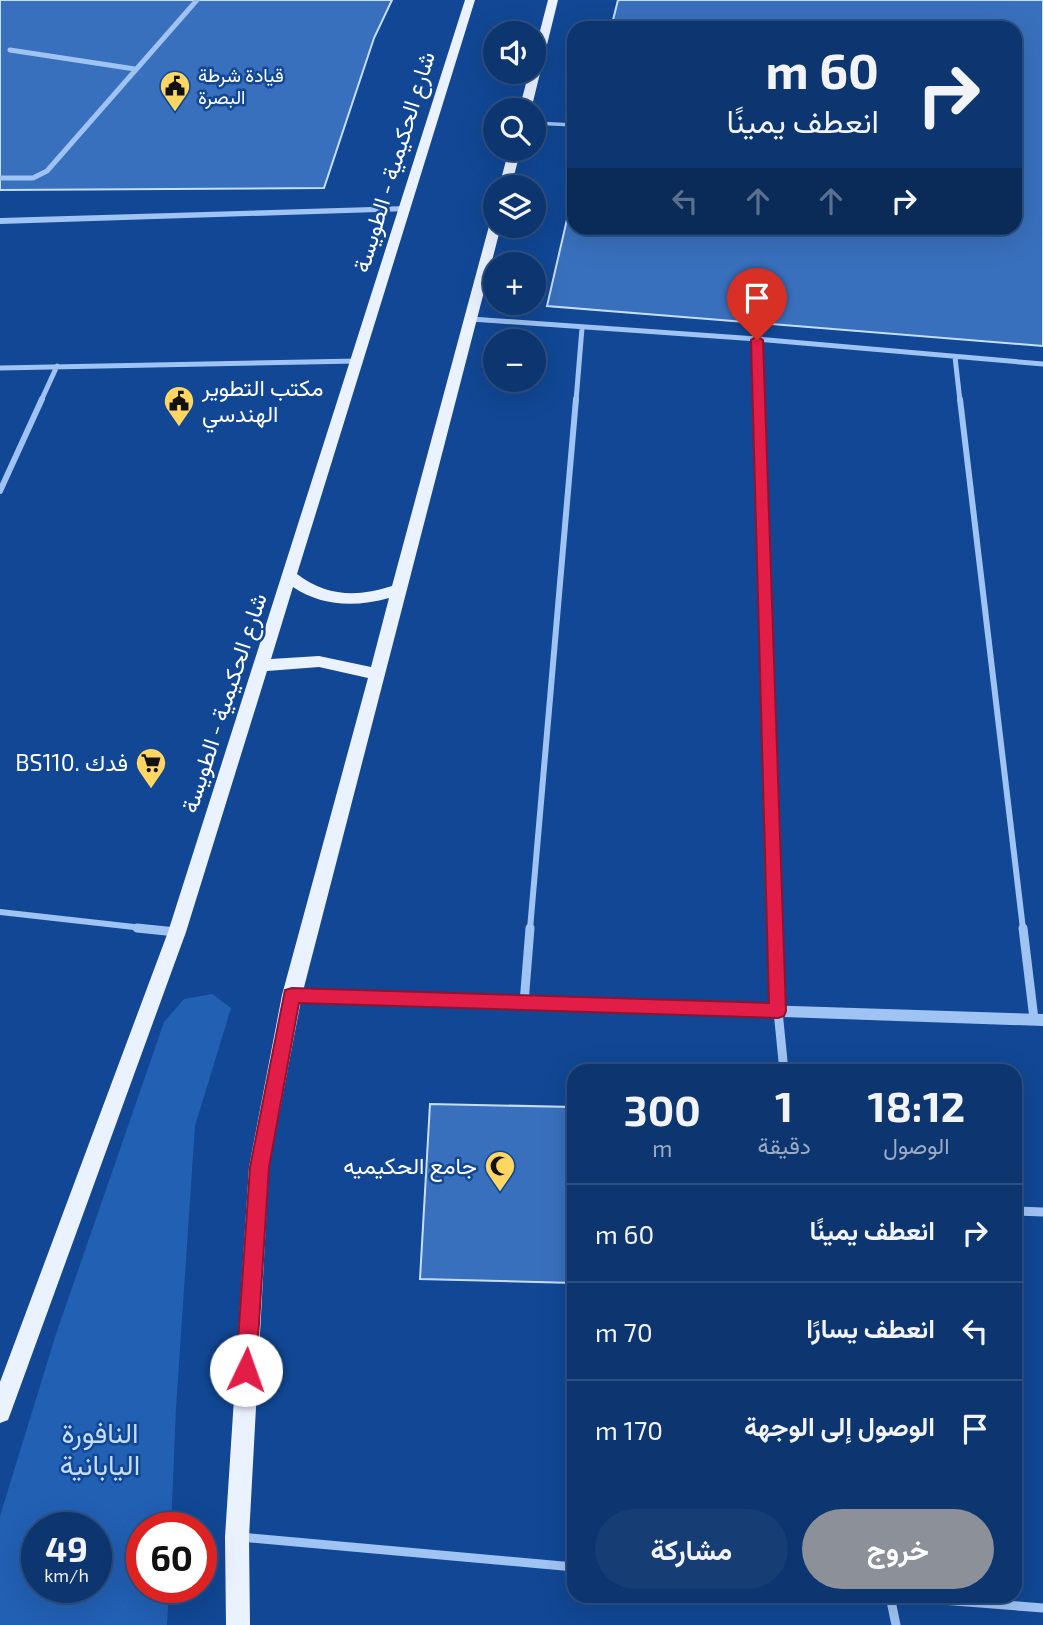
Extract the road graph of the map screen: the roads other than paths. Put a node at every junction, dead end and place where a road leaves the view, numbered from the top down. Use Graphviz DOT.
graph roads {
  1 [pos="197,0"];
  2 [pos="470,0"];
  3 [pos="553,0"];
  4 [pos="10,50"];
  5 [pos="135,69"];
  6 [pos="528,98"];
  7 [pos="546,124"];
  8 [pos="567,125"];
  9 [pos="0,178"];
  10 [pos="406,209"];
  11 [pos="0,221"];
  12 [pos="492,238"];
  13 [pos="471,319"];
  14 [pos="582,328"];
  15 [pos="757,340"];
  16 [pos="955,357"];
  17 [pos="357,361"];
  18 [pos="1043,364"];
  19 [pos="57,366"];
  20 [pos="0,368"];
  21 [pos="0,491"];
  22 [pos="289,576"];
  23 [pos="400,589"];
  24 [pos="260,667"];
  25 [pos="377,675"];
  26 [pos="0,912"];
  27 [pos="177,932"];
  28 [pos="292,995"];
  29 [pos="524,1003"];
  30 [pos="778,1011"];
  31 [pos="1039,1019"];
  32 [pos="782,1064"];
  33 [pos="1022,1211"];
  34 [pos="1043,1212"];
  35 [pos="0,1412"];
  36 [pos="237,1537"];
  37 [pos="567,1566"];
  38 [pos="891,1603"];
  39 [pos="979,1603"];
  40 [pos="1043,1608"];
  41 [pos="238,1625"];
  42 [pos="896,1625"];
  1 -- 5 [label="street"];
  2 -- 10 [label="main road, شارع الحكيمية - الطويسة"];
  3 -- 6 [label="main road"];
  4 -- 5 [label="street"];
  5 -- 9 [label="street"];
  7 -- 8 [label="lane"];
  10 -- 11 [label="street"];
  10 -- 17 [label="main road, شارع الحكيمية - الطويسة"];
  12 -- 13 [label="main road"];
  13 -- 14 [label="street"];
  13 -- 23 [label="main road"];
  14 -- 15 [label="street"];
  14 -- 29 [label="street"];
  15 -- 16 [label="street"];
  15 -- 30 [label="street"];
  16 -- 18 [label="street"];
  16 -- 31 [label="street"];
  17 -- 19 [label="street"];
  17 -- 22 [label="main road, شارع الحكيمية - الطويسة"];
  19 -- 20 [label="street"];
  19 -- 21 [label="street"];
  22 -- 23 [label="main road"];
  22 -- 24 [label="main road, شارع الحكيمية - الطويسة"];
  23 -- 25 [label="main road"];
  24 -- 25 [label="main road"];
  24 -- 27 [label="main road, شارع الحكيمية - الطويسة"];
  25 -- 28 [label="main road"];
  26 -- 27 [label="street"];
  27 -- 35 [label="main road, شارع الحكيمية - الطويسة"];
  28 -- 29 [label="street"];
  28 -- 36 [label="main road"];
  29 -- 30 [label="street"];
  30 -- 31 [label="street"];
  30 -- 32 [label="street"];
  33 -- 34 [label="street"];
  36 -- 37 [label="street"];
  36 -- 41 [label="main road"];
  38 -- 42 [label="street"];
  39 -- 40 [label="street"];
}
